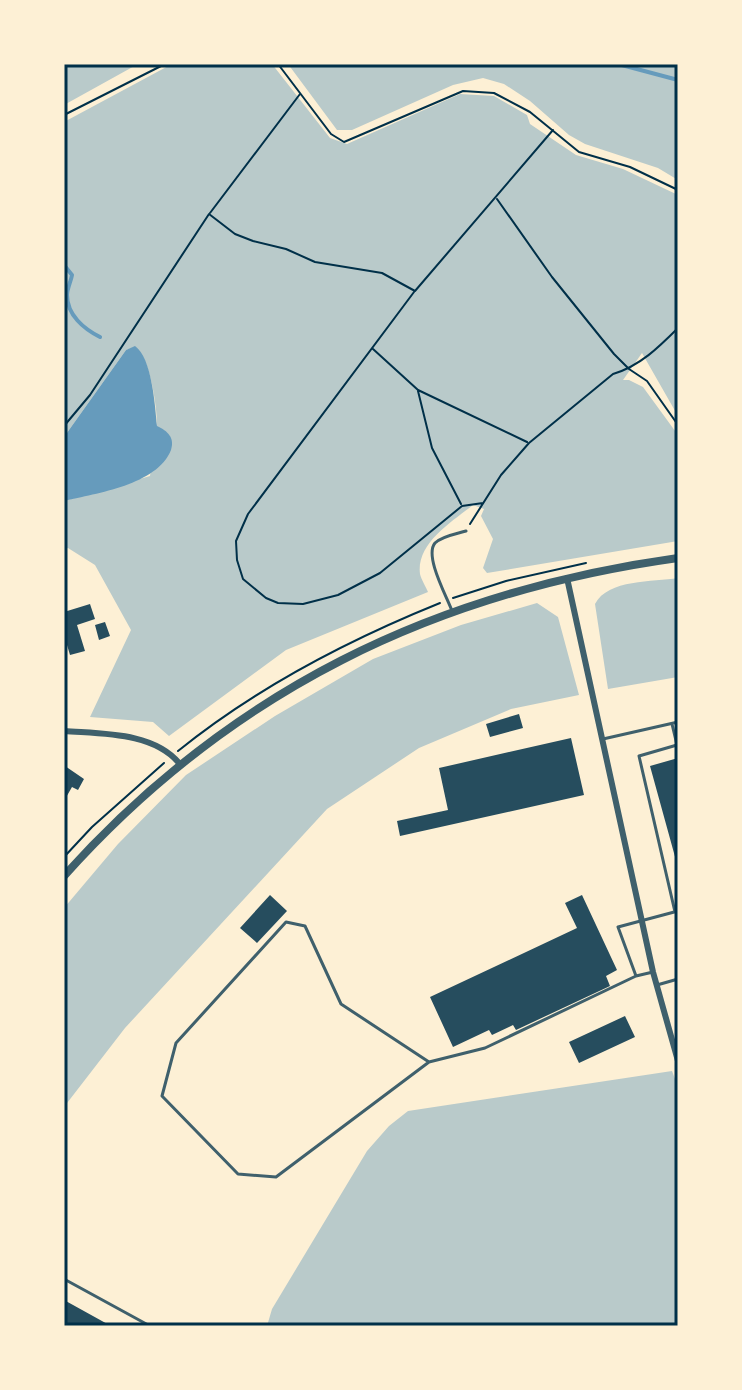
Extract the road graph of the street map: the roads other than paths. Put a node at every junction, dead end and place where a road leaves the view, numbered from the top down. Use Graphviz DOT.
graph roads {
  1 [pos="466,531"];
  2 [pos="678,558"];
  3 [pos="567,578"];
  4 [pos="452,611"];
  5 [pos="678,722"];
  6 [pos="672,724"];
  7 [pos="64,731"];
  8 [pos="603,739"];
  9 [pos="179,763"];
  10 [pos="64,876"];
  11 [pos="677,911"];
  12 [pos="642,919"];
  13 [pos="653,972"];
  14 [pos="636,976"];
  15 [pos="678,979"];
  16 [pos="657,985"];
  17 [pos="678,1061"];
  18 [pos="429,1062"];
  19 [pos="64,1279"];
  20 [pos="150,1326"];
  1 -- 4 [label="lane"];
  2 -- 3 [label="street"];
  3 -- 4 [label="street"];
  3 -- 8 [label="street"];
  4 -- 9 [label="street"];
  5 -- 6 [label="lane"];
  6 -- 8 [label="lane"];
  6 -- 11 [label="lane"];
  7 -- 9 [label="street"];
  8 -- 12 [label="street"];
  9 -- 10 [label="street"];
  11 -- 12 [label="lane"];
  12 -- 13 [label="street"];
  12 -- 14 [label="lane"];
  13 -- 14 [label="lane"];
  13 -- 16 [label="street"];
  14 -- 18 [label="lane"];
  15 -- 16 [label="lane"];
  16 -- 17 [label="street"];
  18 -- 18 [label="lane"];
  19 -- 20 [label="lane"];
}
